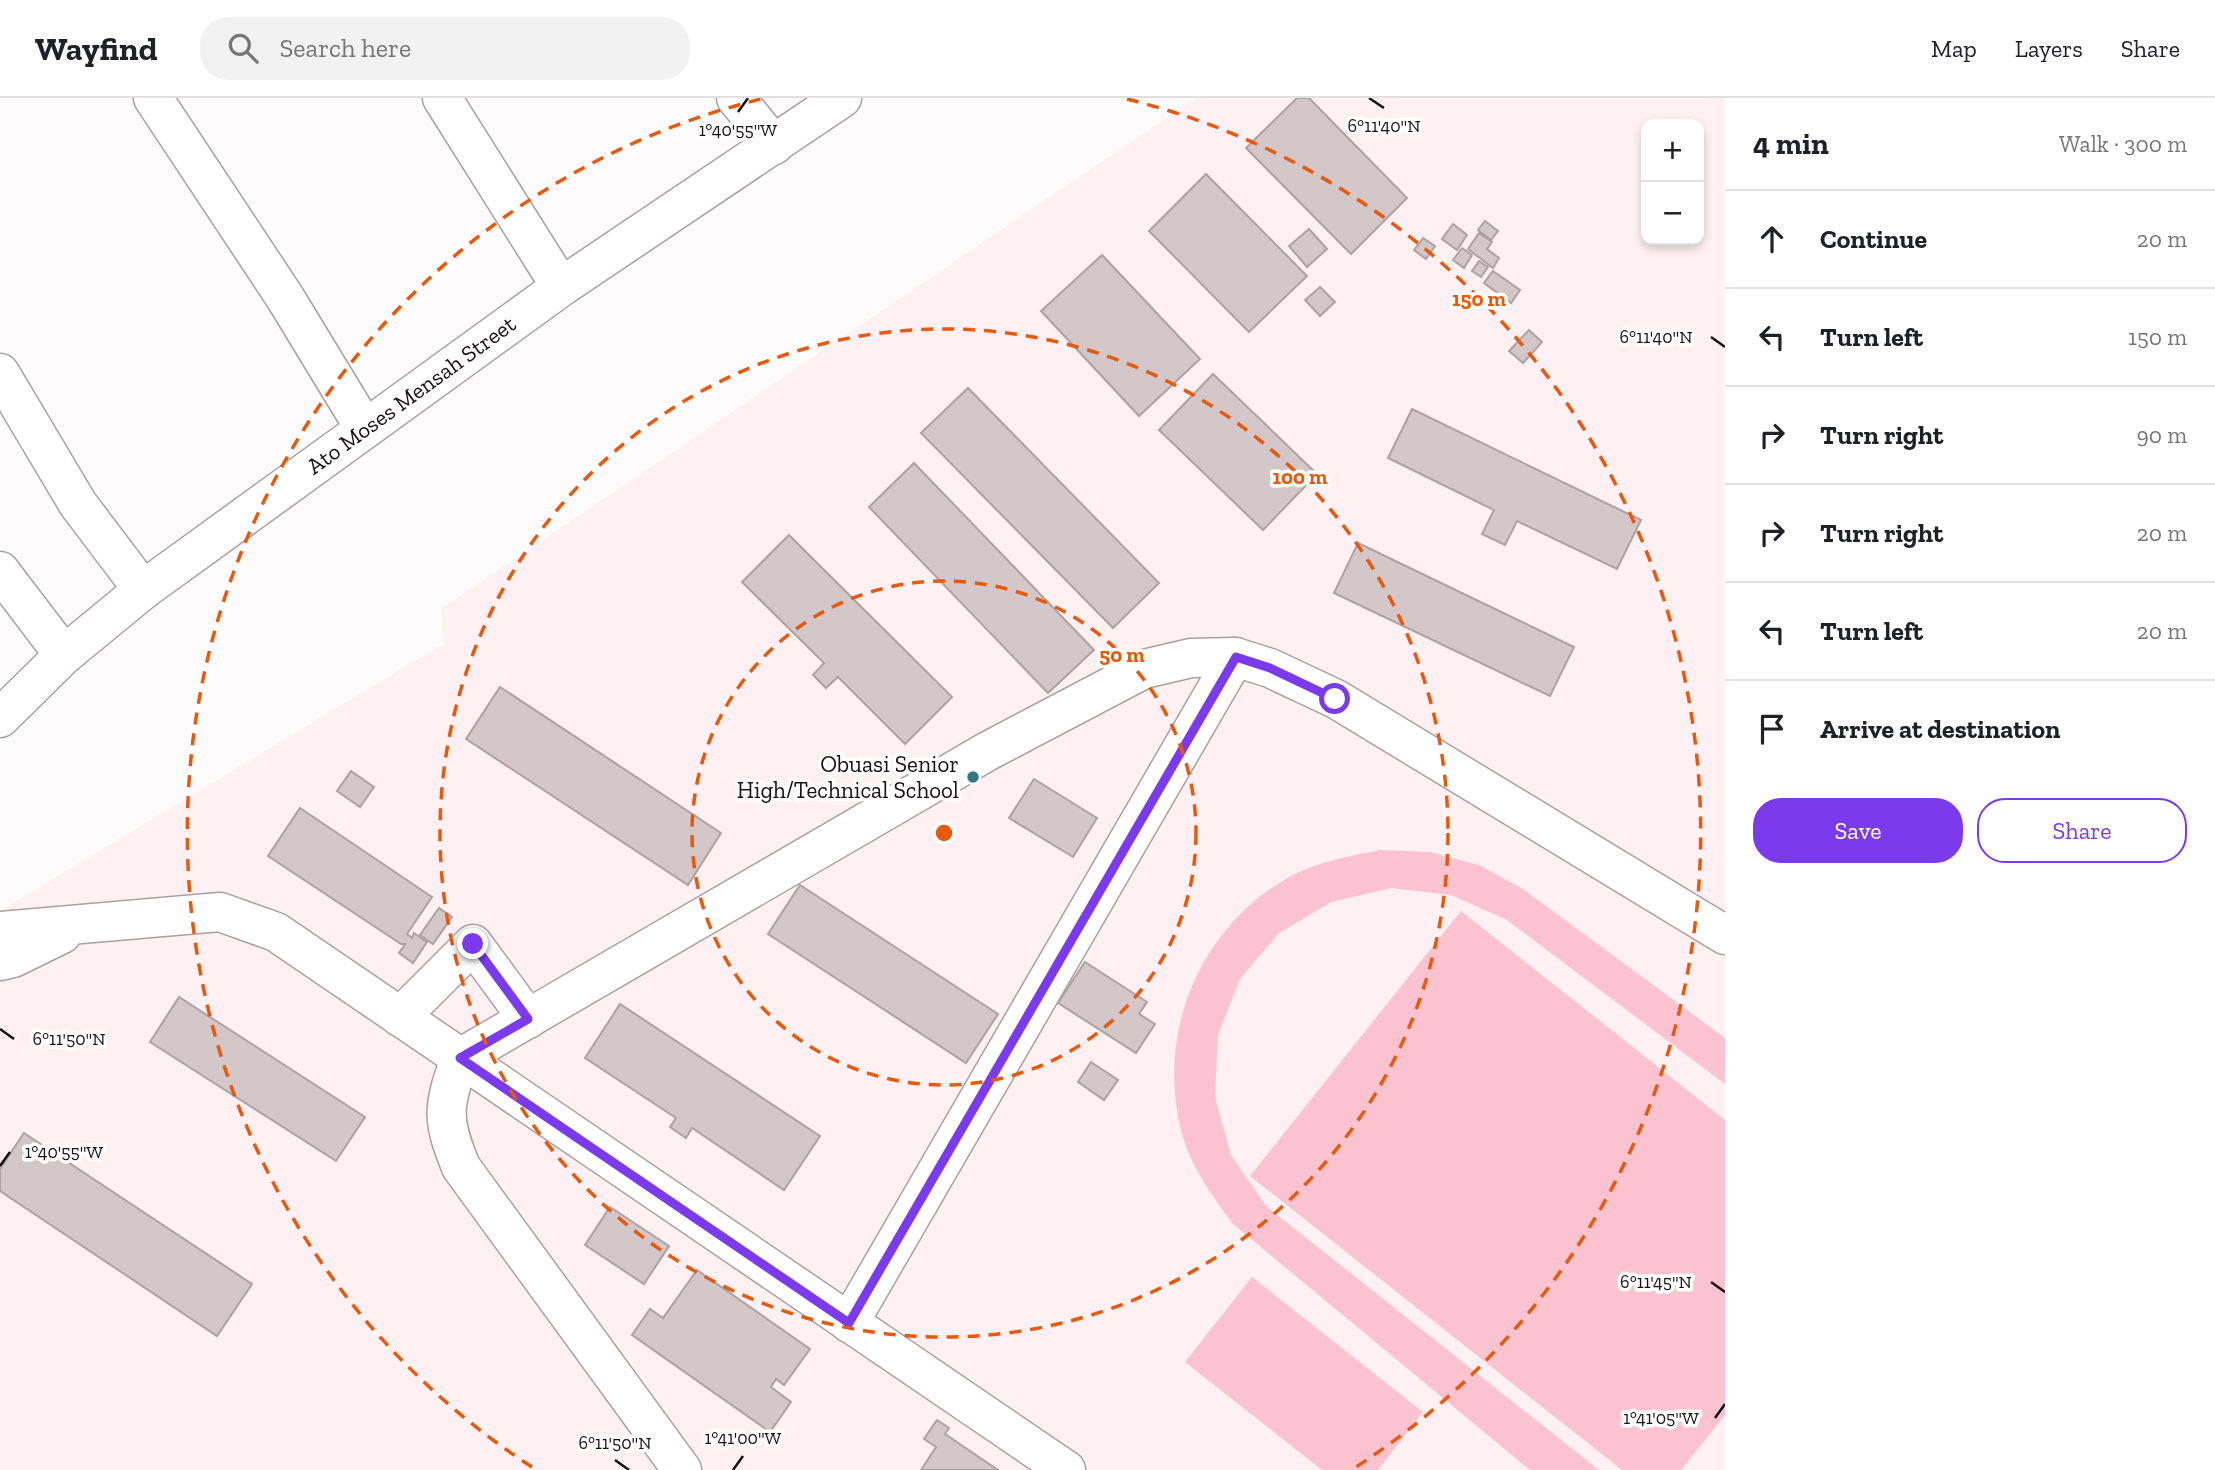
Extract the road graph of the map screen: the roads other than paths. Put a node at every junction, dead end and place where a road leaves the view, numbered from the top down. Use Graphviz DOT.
graph roads {
  1 [pos="153,98"];
  2 [pos="442,98"];
  3 [pos="736,98"];
  4 [pos="842,98"];
  5 [pos="774,145"];
  6 [pos="561,287"];
  7 [pos="0,373"];
  8 [pos="365,429"];
  9 [pos="0,571"];
  10 [pos="143,590"];
  11 [pos="64,654"];
  12 [pos="1236,657"];
  13 [pos="0,718"];
  14 [pos="83,924"];
  15 [pos="0,931"];
  16 [pos="1725,935"];
  17 [pos="0,961"];
  18 [pos="400,1017"];
  19 [pos="528,1019"];
  20 [pos="460,1058"];
  21 [pos="849,1323"];
  22 [pos="682,1470"];
  23 [pos="1066,1470"];
  1 -- 8 [label="street"];
  2 -- 6 [label="street"];
  3 -- 5 [label="street"];
  4 -- 5 [label="street, Ato Moses Mensah Street"];
  5 -- 6 [label="street, Ato Moses Mensah Street"];
  6 -- 8 [label="street, Ato Moses Mensah Street"];
  7 -- 10 [label="street"];
  8 -- 10 [label="street, Ato Moses Mensah Street"];
  9 -- 11 [label="street"];
  10 -- 11 [label="street, Ato Moses Mensah Street"];
  11 -- 13 [label="street, Ato Moses Mensah Street"];
  12 -- 16 [label="street"];
  12 -- 19 [label="street"];
  12 -- 21 [label="street"];
  14 -- 15 [label="street"];
  14 -- 17 [label="street"];
  14 -- 18 [label="street"];
  18 -- 19 [label="street"];
  18 -- 20 [label="street"];
  19 -- 20 [label="street"];
  20 -- 21 [label="street"];
  20 -- 22 [label="street"];
  21 -- 23 [label="street"];
}
